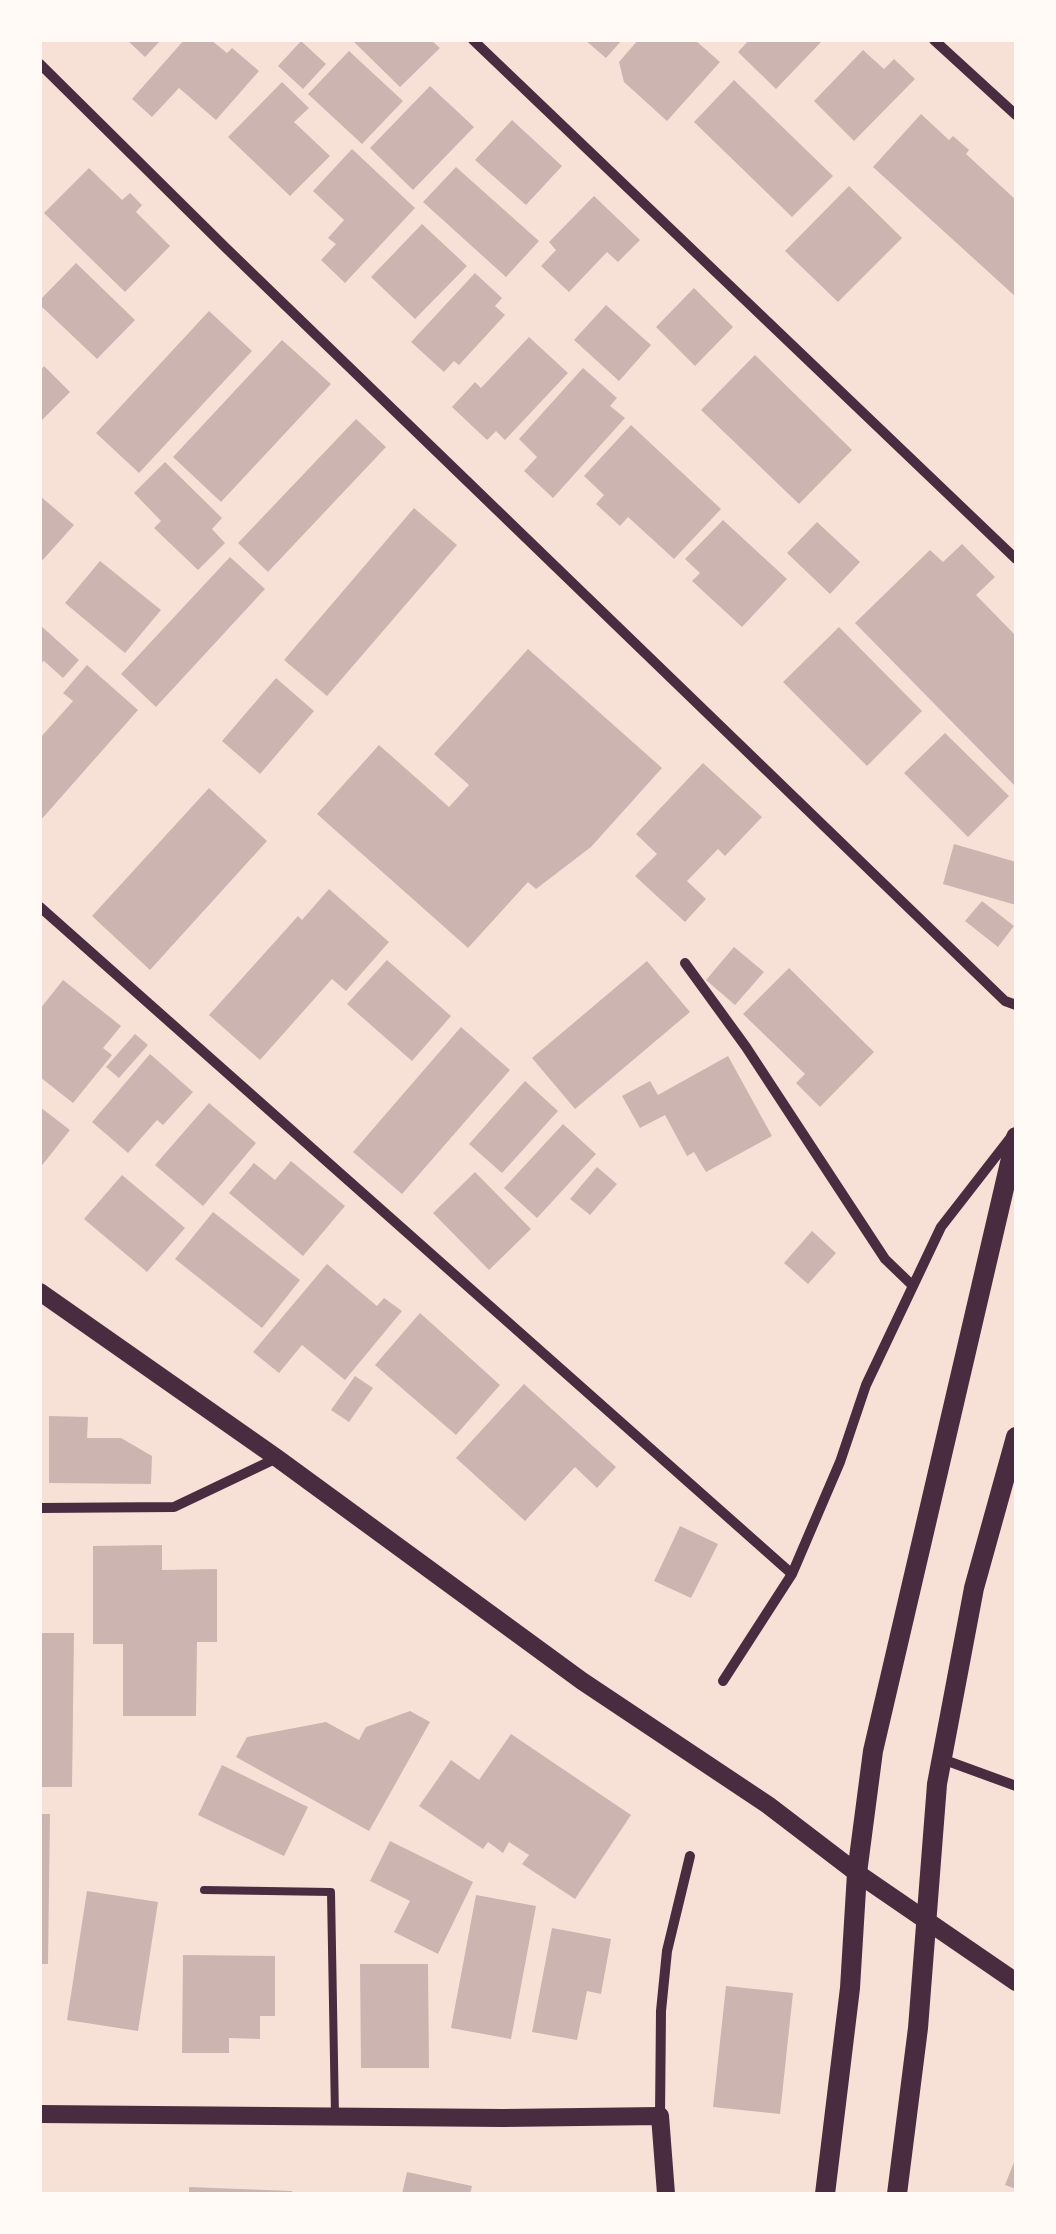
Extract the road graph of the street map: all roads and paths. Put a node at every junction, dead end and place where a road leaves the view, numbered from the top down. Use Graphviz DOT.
graph roads {
  1 [pos="472,40"];
  2 [pos="934,40"];
  3 [pos="40,64"];
  4 [pos="1016,114"];
  5 [pos="1016,559"];
  6 [pos="40,907"];
  7 [pos="684,964"];
  8 [pos="1016,1005"];
  9 [pos="1016,1134"];
  10 [pos="912,1285"];
  11 [pos="40,1292"];
  12 [pos="1016,1436"];
  13 [pos="276,1458"];
  14 [pos="40,1508"];
  15 [pos="792,1574"];
  16 [pos="723,1681"];
  17 [pos="941,1759"];
  18 [pos="1016,1786"];
  19 [pos="690,1856"];
  20 [pos="857,1872"];
  21 [pos="204,1890"];
  22 [pos="927,1918"];
  23 [pos="1016,1982"];
  24 [pos="40,2114"];
  25 [pos="660,2116"];
  26 [pos="334,2117"];
  27 [pos="666,2194"];
  28 [pos="825,2194"];
  29 [pos="897,2194"];
  1 -- 5 [label="street"];
  2 -- 4 [label="street"];
  3 -- 8 [label="street"];
  6 -- 15 [label="street"];
  7 -- 10 [label="street"];
  9 -- 10 [label="street"];
  9 -- 20 [label="main road"];
  10 -- 15 [label="street"];
  11 -- 13 [label="street"];
  12 -- 17 [label="main road"];
  13 -- 14 [label="street"];
  13 -- 20 [label="street"];
  15 -- 16 [label="street"];
  17 -- 18 [label="street"];
  17 -- 22 [label="main road"];
  19 -- 25 [label="street"];
  20 -- 22 [label="street"];
  20 -- 28 [label="main road"];
  21 -- 26 [label="lane"];
  22 -- 23 [label="street"];
  22 -- 29 [label="main road"];
  24 -- 26 [label="street"];
  25 -- 26 [label="street"];
  25 -- 27 [label="street"];
}
